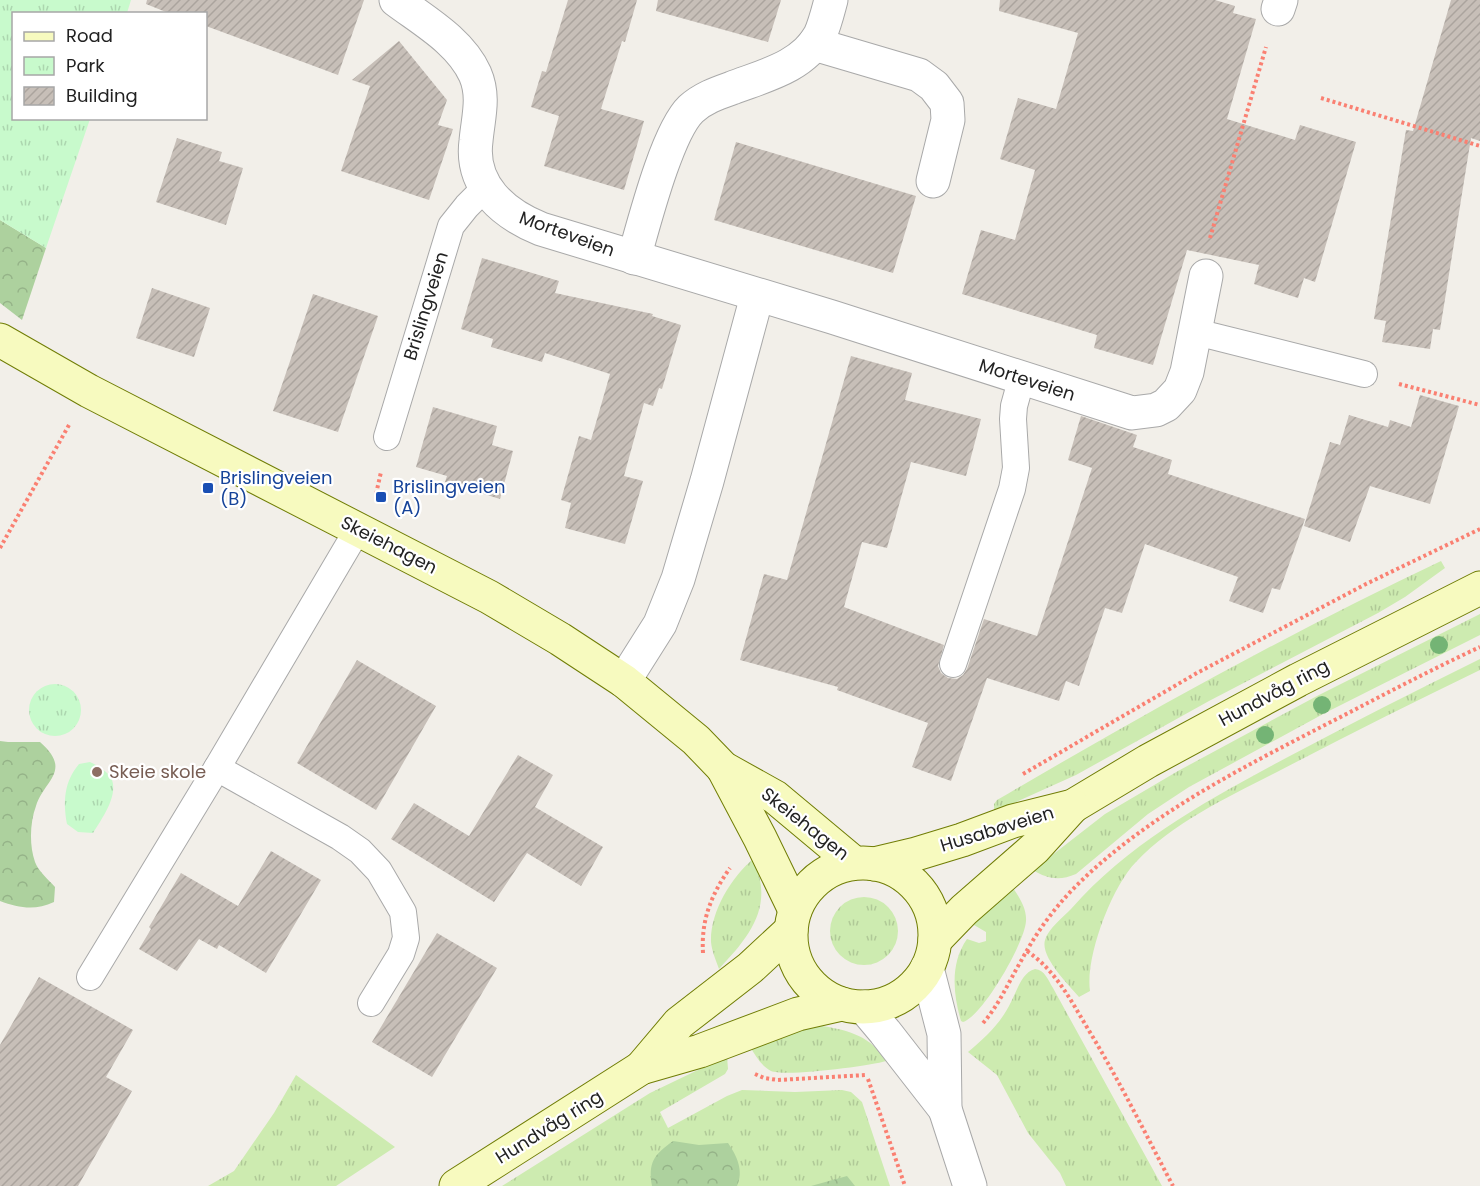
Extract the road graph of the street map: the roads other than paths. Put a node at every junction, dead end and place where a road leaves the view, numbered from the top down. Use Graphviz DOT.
graph roads {
  1 [pos="396,0"];
  2 [pos="831,0"];
  3 [pos="814,44"];
  4 [pos="933,181"];
  5 [pos="486,187"];
  6 [pos="634,258"];
  7 [pos="1206,276"];
  8 [pos="757,296"];
  9 [pos="1196,332"];
  10 [pos="0,340"];
  11 [pos="1364,374"];
  12 [pos="1022,378"];
  13 [pos="387,437"];
  14 [pos="358,529"];
  15 [pos="1480,588"];
  16 [pos="953,664"];
  17 [pos="624,681"];
  18 [pos="218,768"];
  19 [pos="723,768"];
  20 [pos="1073,806"];
  21 [pos="864,863"];
  22 [pos="793,920"];
  23 [pos="931,954"];
  24 [pos="90,977"];
  25 [pos="371,1003"];
  26 [pos="853,1006"];
  27 [pos="641,1068"];
  28 [pos="945,1109"];
  29 [pos="456,1186"];
  30 [pos="970,1186"];
  1 -- 5 [label="street, Morteveien"];
  2 -- 3 [label="street, Morteveien"];
  3 -- 4 [label="street"];
  3 -- 6 [label="street, Morteveien"];
  5 -- 6 [label="street, Morteveien"];
  5 -- 13 [label="lane, Brislingveien"];
  6 -- 8 [label="street, Morteveien"];
  7 -- 9 [label="street, Morteveien"];
  8 -- 12 [label="street, Morteveien"];
  8 -- 17 [label="street"];
  9 -- 11 [label="lane"];
  9 -- 12 [label="street, Morteveien"];
  10 -- 14 [label="main road, Skeiehagen"];
  12 -- 16 [label="lane"];
  14 -- 17 [label="main road, Skeiehagen"];
  14 -- 18 [label="lane"];
  15 -- 20 [label="main road, Hundvåg ring"];
  17 -- 19 [label="main road, Skeiehagen"];
  18 -- 24 [label="lane"];
  18 -- 25 [label="lane"];
  19 -- 21 [label="main road, Skeiehagen"];
  19 -- 22 [label="main road, Skeiehagen"];
  20 -- 21 [label="main road, Husabøveien"];
  20 -- 23 [label="main road, Husabøveien"];
  21 -- 22 [label="main road"];
  21 -- 23 [label="main road"];
  22 -- 26 [label="main road"];
  22 -- 27 [label="main road, Hundvåg ring"];
  23 -- 26 [label="main road"];
  23 -- 28 [label="street"];
  26 -- 27 [label="main road, Hundvåg ring"];
  26 -- 28 [label="street"];
  27 -- 29 [label="main road, Hundvåg ring"];
  28 -- 30 [label="street"];
}
